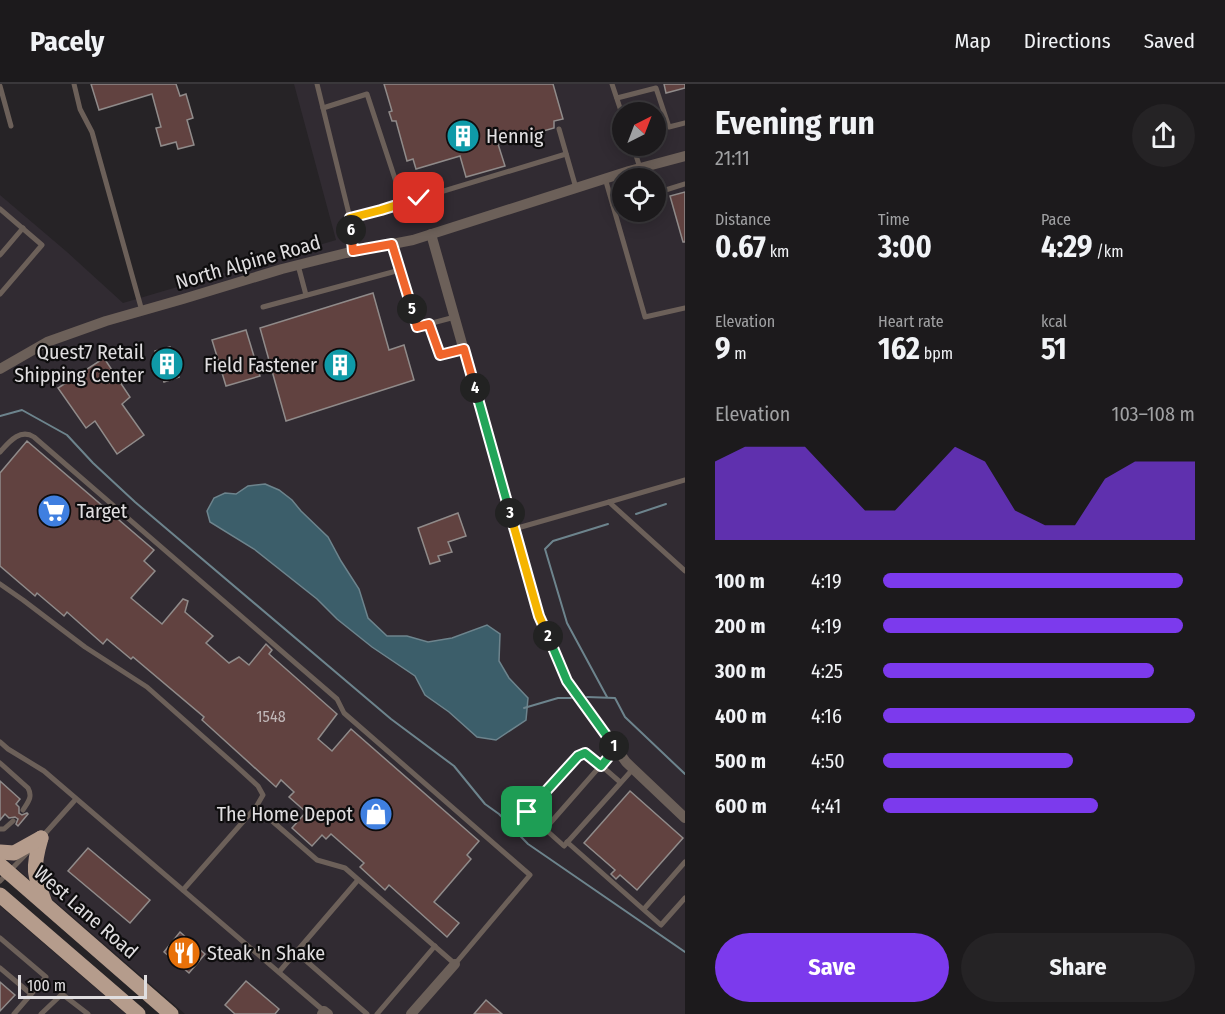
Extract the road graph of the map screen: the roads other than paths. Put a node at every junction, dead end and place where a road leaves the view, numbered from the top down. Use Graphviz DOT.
graph roads {
  1 [pos="74,84"];
  2 [pos="317,84"];
  3 [pos="612,84"];
  4 [pos="0,86"];
  5 [pos="617,98"];
  6 [pos="618,102"];
  7 [pos="323,108"];
  8 [pos="685,123"];
  9 [pos="11,126"];
  10 [pos="559,129"];
  11 [pos="566,154"];
  12 [pos="636,156"];
  13 [pos="685,156"];
  14 [pos="640,168"];
  15 [pos="612,176"];
  16 [pos="605,178"];
  17 [pos="685,184"];
  18 [pos="576,188"];
  19 [pos="666,190"];
  20 [pos="612,202"];
  21 [pos="403,203"];
  22 [pos="0,209"];
  23 [pos="350,218"];
  24 [pos="618,222"];
  25 [pos="23,228"];
  26 [pos="431,234"];
  27 [pos="392,244"];
  28 [pos="353,251"];
  29 [pos="0,255"];
  30 [pos="298,265"];
  31 [pos="400,270"];
  32 [pos="0,294"];
  33 [pos="306,295"];
  34 [pos="263,307"];
  35 [pos="685,308"];
  36 [pos="142,311"];
  37 [pos="454,316"];
  38 [pos="429,324"];
  39 [pos="464,349"];
  40 [pos="0,369"];
  41 [pos="1,449"];
  42 [pos="685,480"];
  43 [pos="609,502"];
  44 [pos="514,529"];
  45 [pos="685,571"];
  46 [pos="0,584"];
  47 [pos="0,742"];
  48 [pos="616,748"];
  49 [pos="0,763"];
  50 [pos="601,766"];
  51 [pos="633,768"];
  52 [pos="621,782"];
  53 [pos="76,799"];
  54 [pos="255,807"];
  55 [pos="23,810"];
  56 [pos="685,818"];
  57 [pos="13,821"];
  58 [pos="0,829"];
  59 [pos="545,829"];
  60 [pos="41,838"];
  61 [pos="567,842"];
  62 [pos="0,852"];
  63 [pos="685,861"];
  64 [pos="3,873"];
  65 [pos="358,880"];
  66 [pos="183,890"];
  67 [pos="0,895"];
  68 [pos="685,898"];
  69 [pos="46,906"];
  70 [pos="644,909"];
  71 [pos="0,911"];
  72 [pos="24,916"];
  73 [pos="0,938"];
  74 [pos="435,946"];
  75 [pos="296,952"];
  76 [pos="456,964"];
  77 [pos="0,969"];
  78 [pos="279,972"];
  79 [pos="31,994"];
  80 [pos="325,1013"];
  81 [pos="14,1014"];
  82 [pos="40,1014"];
  83 [pos="88,1014"];
  84 [pos="138,1014"];
  85 [pos="171,1014"];
  86 [pos="367,1014"];
  87 [pos="377,1014"];
  88 [pos="411,1014"];
  1 -- 36 [label="lane"];
  2 -- 7 [label="lane"];
  3 -- 5 [label="lane"];
  4 -- 9 [label="lane"];
  5 -- 6 [label="lane"];
  5 -- 8 [label="lane"];
  7 -- 21 [label="lane"];
  7 -- 23 [label="lane"];
  10 -- 11 [label="lane"];
  11 -- 18 [label="lane"];
  11 -- 21 [label="lane"];
  12 -- 14 [label="lane"];
  13 -- 14 [label="street, North Alpine Road"];
  15 -- 16 [label="street, North Alpine Road"];
  16 -- 18 [label="street, North Alpine Road"];
  16 -- 20 [label="lane"];
  17 -- 19 [label="lane"];
  18 -- 26 [label="street, North Alpine Road"];
  21 -- 23 [label="lane"];
  22 -- 25 [label="lane"];
  23 -- 28 [label="lane"];
  24 -- 35 [label="lane"];
  25 -- 29 [label="lane"];
  25 -- 32 [label="lane"];
  26 -- 27 [label="street, North Alpine Road"];
  26 -- 37 [label="street"];
  27 -- 28 [label="street, North Alpine Road"];
  27 -- 31 [label="lane"];
  28 -- 30 [label="street, North Alpine Road"];
  30 -- 33 [label="lane"];
  30 -- 36 [label="street, North Alpine Road"];
  31 -- 33 [label="lane"];
  31 -- 38 [label="lane"];
  33 -- 34 [label="lane"];
  36 -- 40 [label="street, North Alpine Road"];
  37 -- 38 [label="lane"];
  37 -- 39 [label="street"];
  38 -- 39 [label="lane"];
  39 -- 44 [label="street"];
  41 -- 76 [label="lane"];
  42 -- 43 [label="lane"];
  43 -- 44 [label="lane"];
  43 -- 45 [label="lane"];
  44 -- 48 [label="street"];
  46 -- 54 [label="lane"];
  47 -- 53 [label="lane"];
  48 -- 50 [label="lane"];
  48 -- 51 [label="street"];
  49 -- 55 [label="lane"];
  50 -- 52 [label="lane"];
  50 -- 59 [label="lane"];
  50 -- 59 [label="lane"];
  51 -- 52 [label="lane"];
  51 -- 56 [label="street"];
  52 -- 61 [label="lane"];
  53 -- 60 [label="lane"];
  53 -- 66 [label="lane"];
  54 -- 65 [label="lane"];
  54 -- 66 [label="lane"];
  57 -- 58 [label="lane"];
  59 -- 61 [label="lane"];
  60 -- 62 [label="main road"];
  60 -- 64 [label="lane"];
  60 -- 69 [label="main road"];
  61 -- 70 [label="lane"];
  63 -- 70 [label="lane"];
  64 -- 69 [label="main road, West Lane Road"];
  65 -- 74 [label="lane"];
  65 -- 75 [label="lane"];
  66 -- 78 [label="lane"];
  67 -- 72 [label="main road"];
  68 -- 70 [label="lane"];
  69 -- 85 [label="main road, West Lane Road"];
  71 -- 72 [label="main road"];
  72 -- 84 [label="main road"];
  73 -- 79 [label="lane"];
  74 -- 76 [label="lane"];
  74 -- 87 [label="lane"];
  75 -- 78 [label="lane"];
  75 -- 86 [label="lane"];
  76 -- 88 [label="street"];
  77 -- 79 [label="lane"];
  78 -- 80 [label="lane"];
  79 -- 81 [label="lane"];
  82 -- 83 [label="lane"];
}
